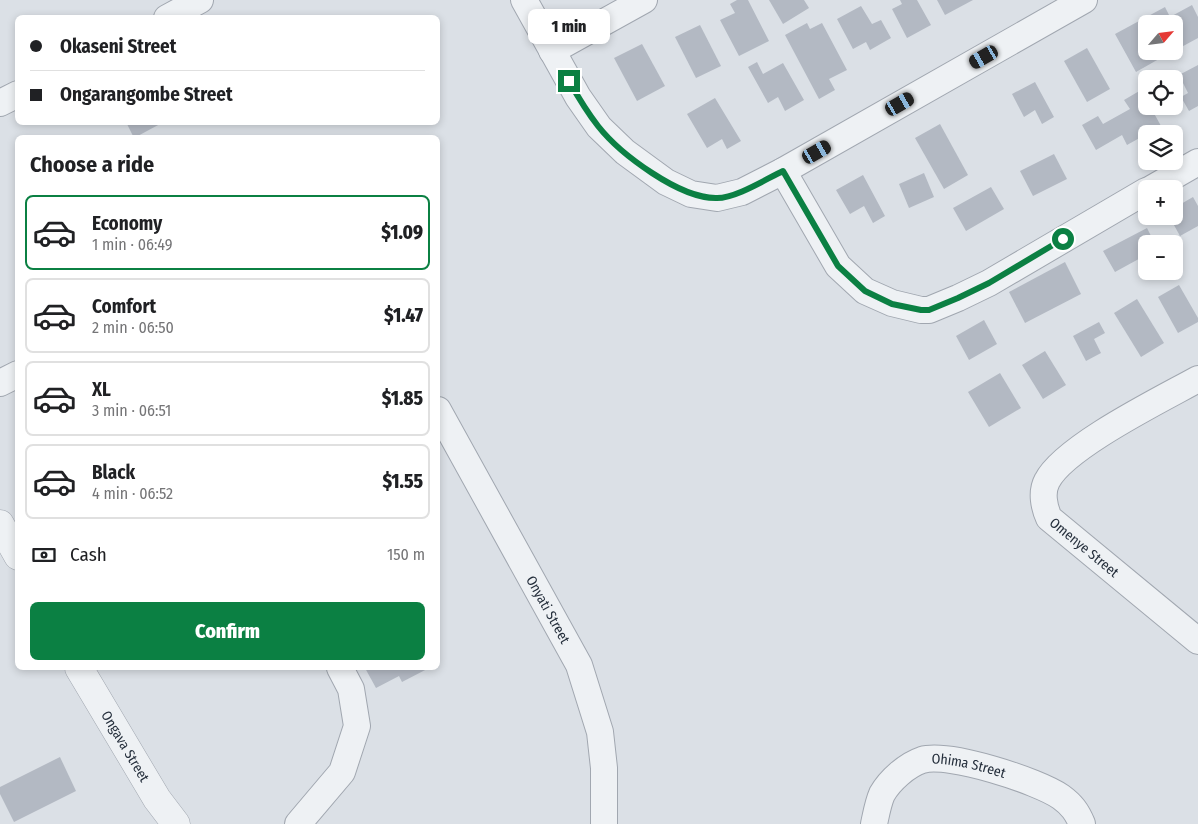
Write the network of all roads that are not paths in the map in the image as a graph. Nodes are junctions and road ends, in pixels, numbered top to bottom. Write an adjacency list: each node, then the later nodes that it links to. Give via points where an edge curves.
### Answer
1 (200, 0): 5 (street)
2 (524, 0): 6 (street)
3 (644, 0): 6 (street)
4 (1084, 0): 10 (street)
5 (172, 15)
6 (552, 51): 10 (street, via 599,127 625,152 666,182 691,194 717,198 742,192)
7 (15, 96): 8 (street)
8 (0, 103)
9 (1198, 162): 11 (street)
10 (783, 171): 12 (street, via 838,266 865,291 892,304 921,310 929,310 989,283)
11 (1167, 180)
12 (1138, 197)
13 (15, 376): 15 (street)
14 (1198, 379): 19 (street, Omenye Street, via 1072,453 1051,475 1044,491 1045,511 1049,518)
15 (0, 383)
16 (440, 414): 24 (street, Onyati Street, via 579,665 600,732)
17 (0, 524): 18 (street)
18 (15, 551)
19 (1195, 634)
20 (80, 670): 22 (street, Ongava Street, via 157,799)
21 (341, 670): 23 (street, via 351,689 356,726 342,772)
22 (176, 824)
23 (298, 824)
24 (604, 824)
25 (874, 824): 26 (street, Ohima Street, via 882,795 893,780 922,760 937,758 1025,780 1060,796 1075,809)
26 (1082, 824)

